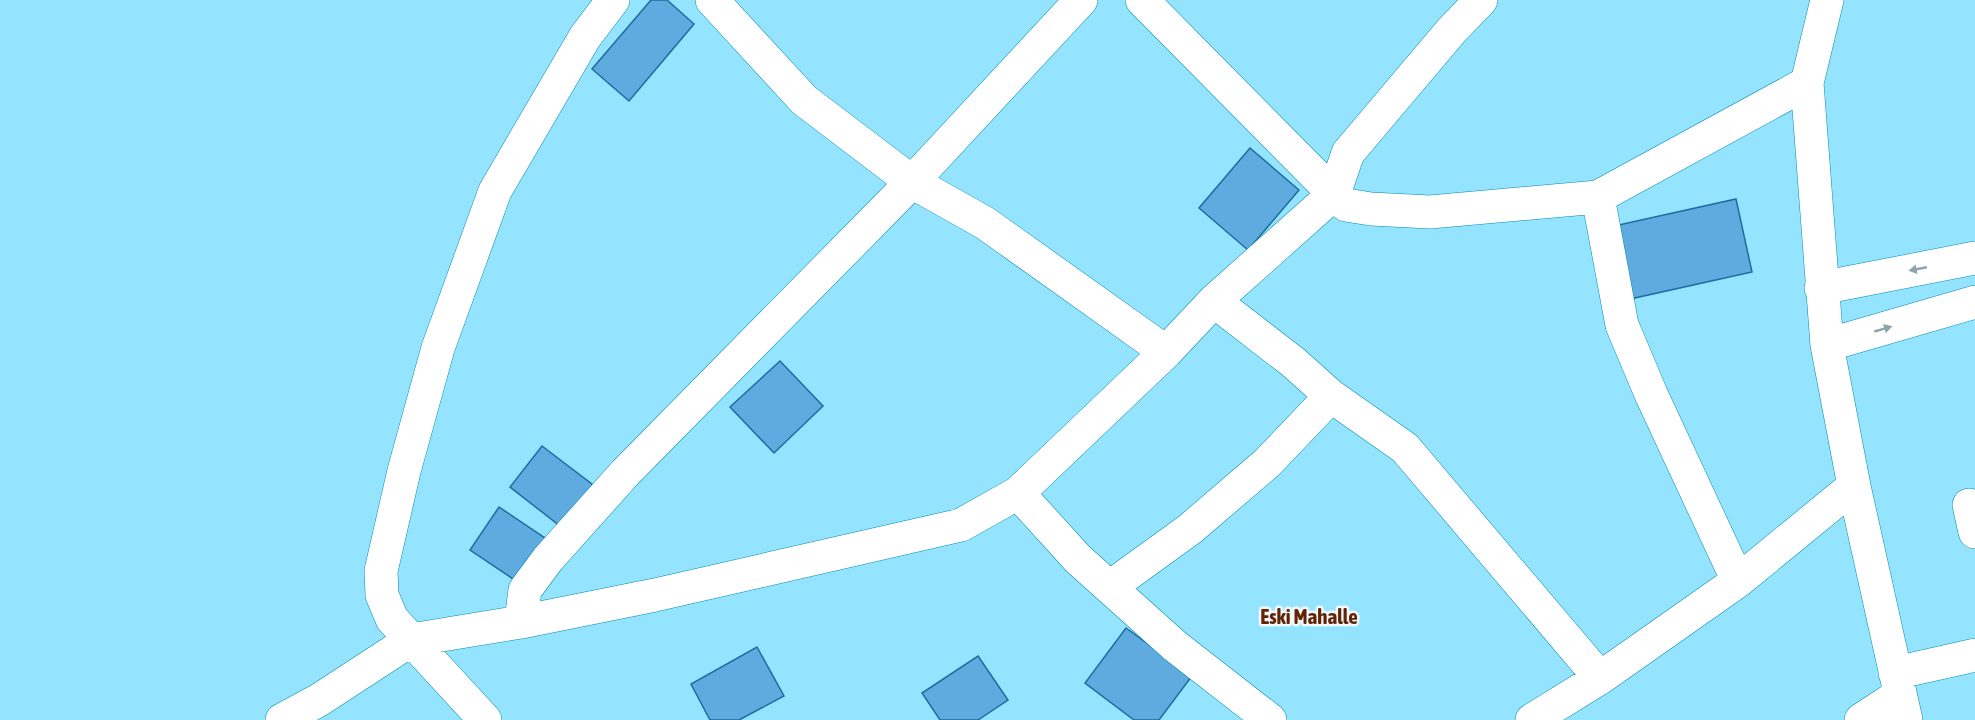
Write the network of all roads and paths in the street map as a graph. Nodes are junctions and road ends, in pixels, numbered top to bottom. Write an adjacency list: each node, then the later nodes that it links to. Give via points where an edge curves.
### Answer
1 (613, 0): 23 (street, via 585,37 495,190 438,348 381,571 382,595 392,619)
2 (1081, 0): 8 (street)
3 (1142, 0): 9 (street)
4 (1827, 0): 7 (street)
5 (717, 2): 8 (street, via 804,100)
6 (1462, 6): 9 (street, via 1348,153)
7 (1807, 83): 10 (street); 12 (street)
8 (912, 182): 16 (street, via 985,223); 22 (street, via 625,473 555,550 525,590)
9 (1334, 194): 10 (street, via 1346,206 1430,212); 13 (street)
10 (1598, 197): 20 (street, via 1622,325)
11 (1975, 258): 12 (street, one-way to 12)
12 (1821, 288): 15 (street)
13 (1214, 301): 16 (street); 17 (street)
14 (1975, 302): 15 (street, one-way to 14)
15 (1827, 345): 18 (street)
16 (1166, 352): 19 (street)
17 (1331, 396): 21 (street, via 1267,463 1190,529); 25 (street, via 1405,448)
18 (1854, 486): 20 (street); 26 (street)
19 (1018, 493): 21 (street, via 1078,559); 22 (street, via 961,525)
20 (1738, 581): 25 (street)
21 (1110, 587): 29 (street, via 1175,646)
22 (521, 622): 23 (street)
23 (411, 640): 27 (street); 28 (street)
24 (1975, 656): 26 (street)
25 (1600, 678): 30 (street)
26 (1900, 696): 31 (street)
27 (282, 720)
28 (485, 720)
29 (1270, 720)
30 (1532, 720)
31 (1861, 720)

